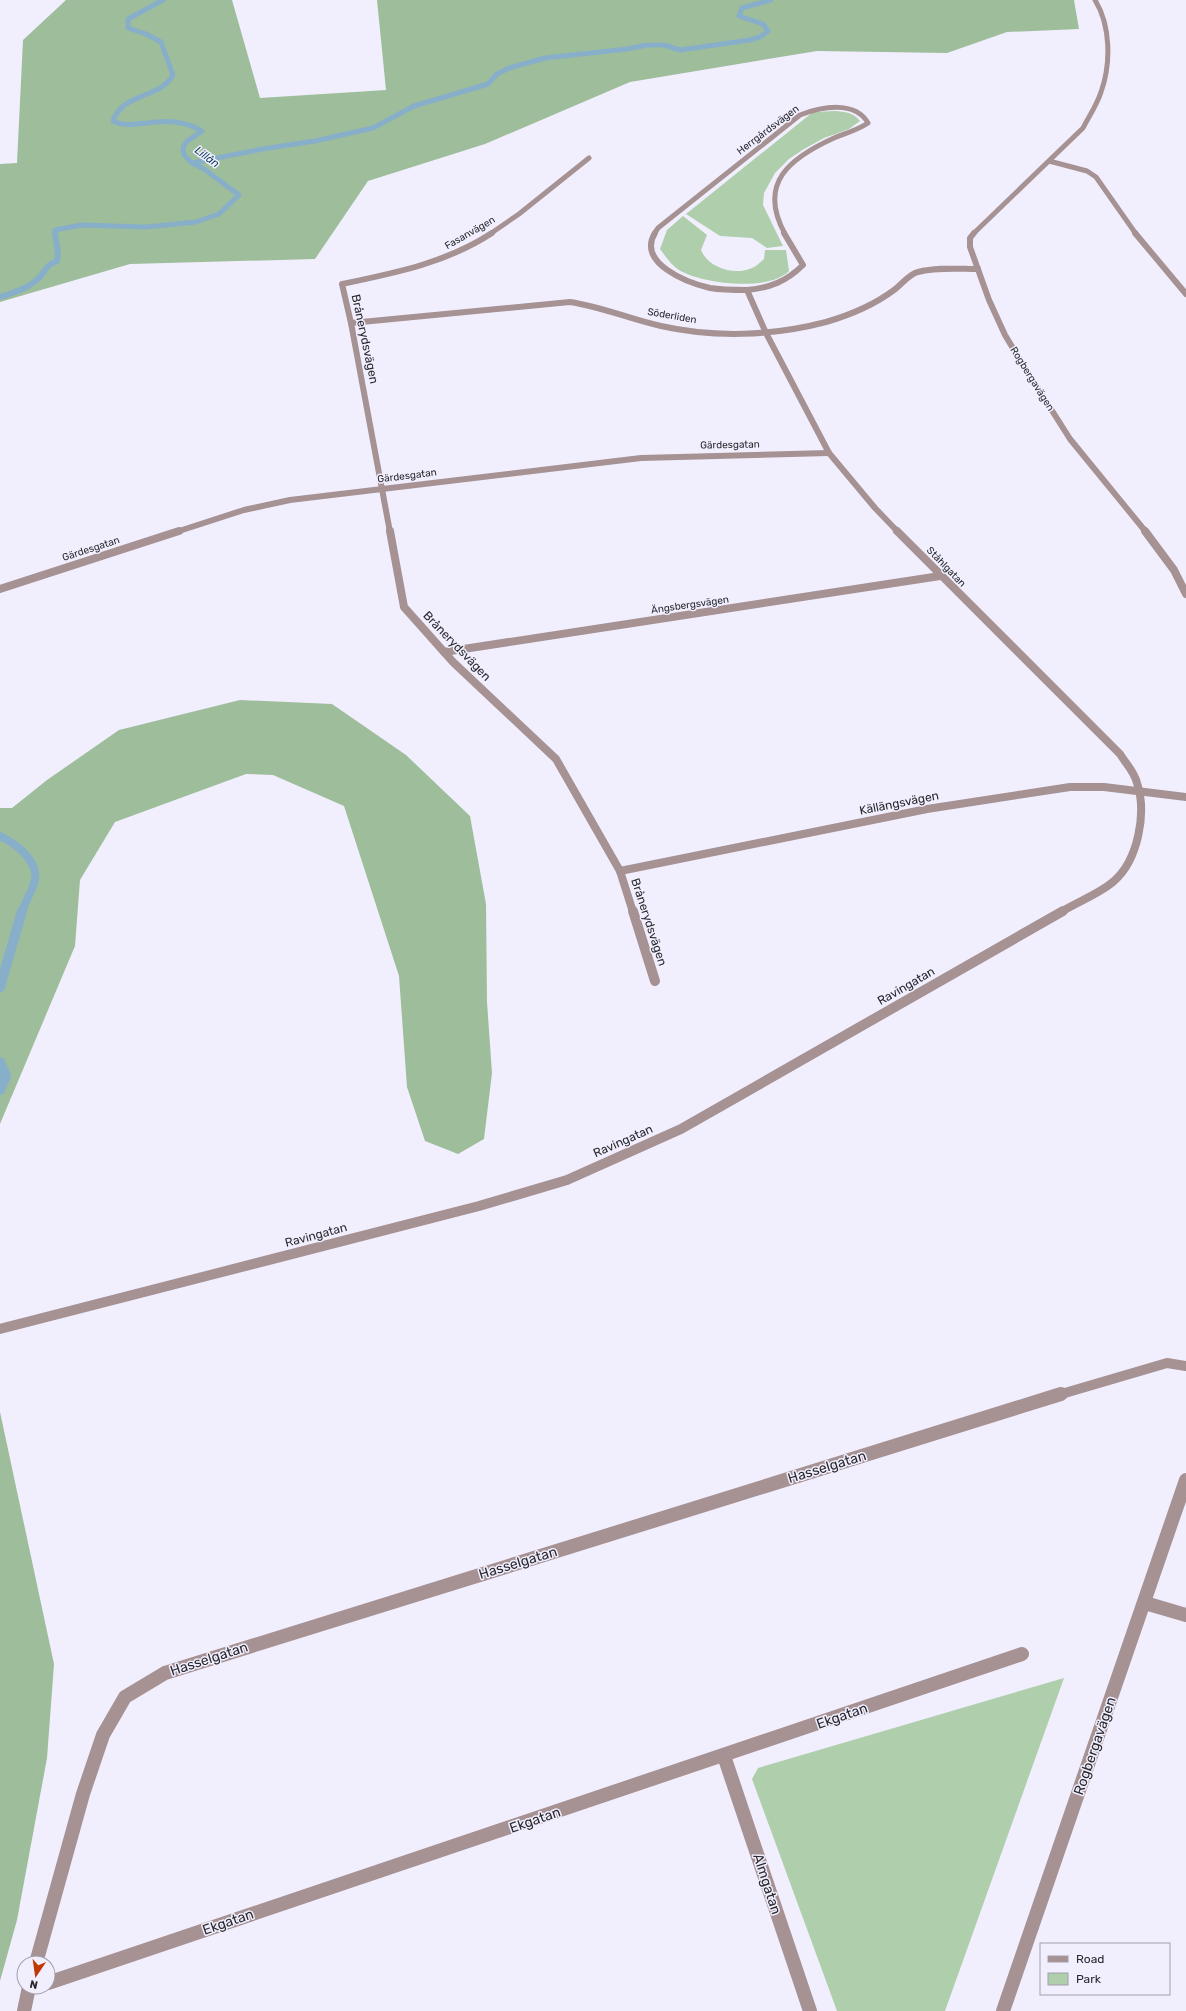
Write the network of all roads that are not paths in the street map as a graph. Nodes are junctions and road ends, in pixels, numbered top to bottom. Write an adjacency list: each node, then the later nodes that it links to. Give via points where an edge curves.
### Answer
1 (1095, 0): 3 (street, Rogbergavägen, via 1105,18 1107,53 1101,92 1083,128)
2 (589, 158): 5 (street, Fasanvägen, via 517,215 463,249 442,259 395,273)
3 (1048, 161): 4 (street, Rogbergavägen, via 970,238 970,247); 7 (street, via 1087,171 1096,177 1126,222)
4 (978, 269): 9 (street, Söderliden, via 916,272 893,291 857,312 825,322); 14 (street, Rogbergavägen, via 1005,335 1070,439 1146,532 1174,570)
5 (342, 284): 8 (street, Brånerydsvägen)
6 (747, 290): 6 (street, Herrgårdsvägen, via 706,287 693,284 672,273 653,255 650,245 653,236 665,222 800,116 810,110 821,108 859,112 867,118 868,123 862,128 833,138 800,157 780,178 774,194 776,215 803,265 784,281 768,288); 9 (street)
7 (1186, 294)
8 (351, 322): 9 (street, Söderliden, via 570,302 596,306 661,326 724,334); 11 (street, Brånerydsvägen)
9 (766, 333): 10 (street, Ståhlgatan)
10 (829, 453): 11 (street, Gärdesgatan, via 641,458); 12 (street, Ståhlgatan, via 875,508)
11 (382, 489): 13 (street, Gärdesgatan, via 290,500 244,510); 15 (street, Brånerydsvägen, via 404,607)
12 (940, 576): 15 (street, Ängsbergsvägen); 16 (street, Ståhlgatan, via 1120,754 1134,774)
13 (0, 588)
14 (1186, 594)
15 (444, 652): 18 (street, Brånerydsvägen, via 556,759)
16 (1140, 791): 17 (street, Källängsvägen); 18 (street, Källängsvägen, via 1104,787 1043,790 927,809); 20 (street, Ravingatan, via 1139,827 1135,849 1125,870 1113,882 681,1129 567,1180 479,1206)
17 (1186, 796)
18 (620, 871): 19 (street, Brånerydsvägen)
19 (655, 981)
20 (0, 1329)
21 (1186, 1366): 27 (street, Hasselgatan, via 1167,1363 1130,1373 166,1673 125,1697 103,1735 83,1794)
22 (1186, 1480): 23 (street, Rogbergavägen)
23 (1145, 1603): 24 (street); 32 (street, Rogbergavägen)
24 (1186, 1615)
25 (1022, 1654): 26 (street, Ekgatan)
26 (724, 1756): 28 (street, Ekgatan); 31 (street, Almgatan)
27 (38, 1955)
28 (56, 1980)
29 (29, 1995): 30 (street)
30 (24, 2011)
31 (810, 2011)
32 (1003, 2011)

